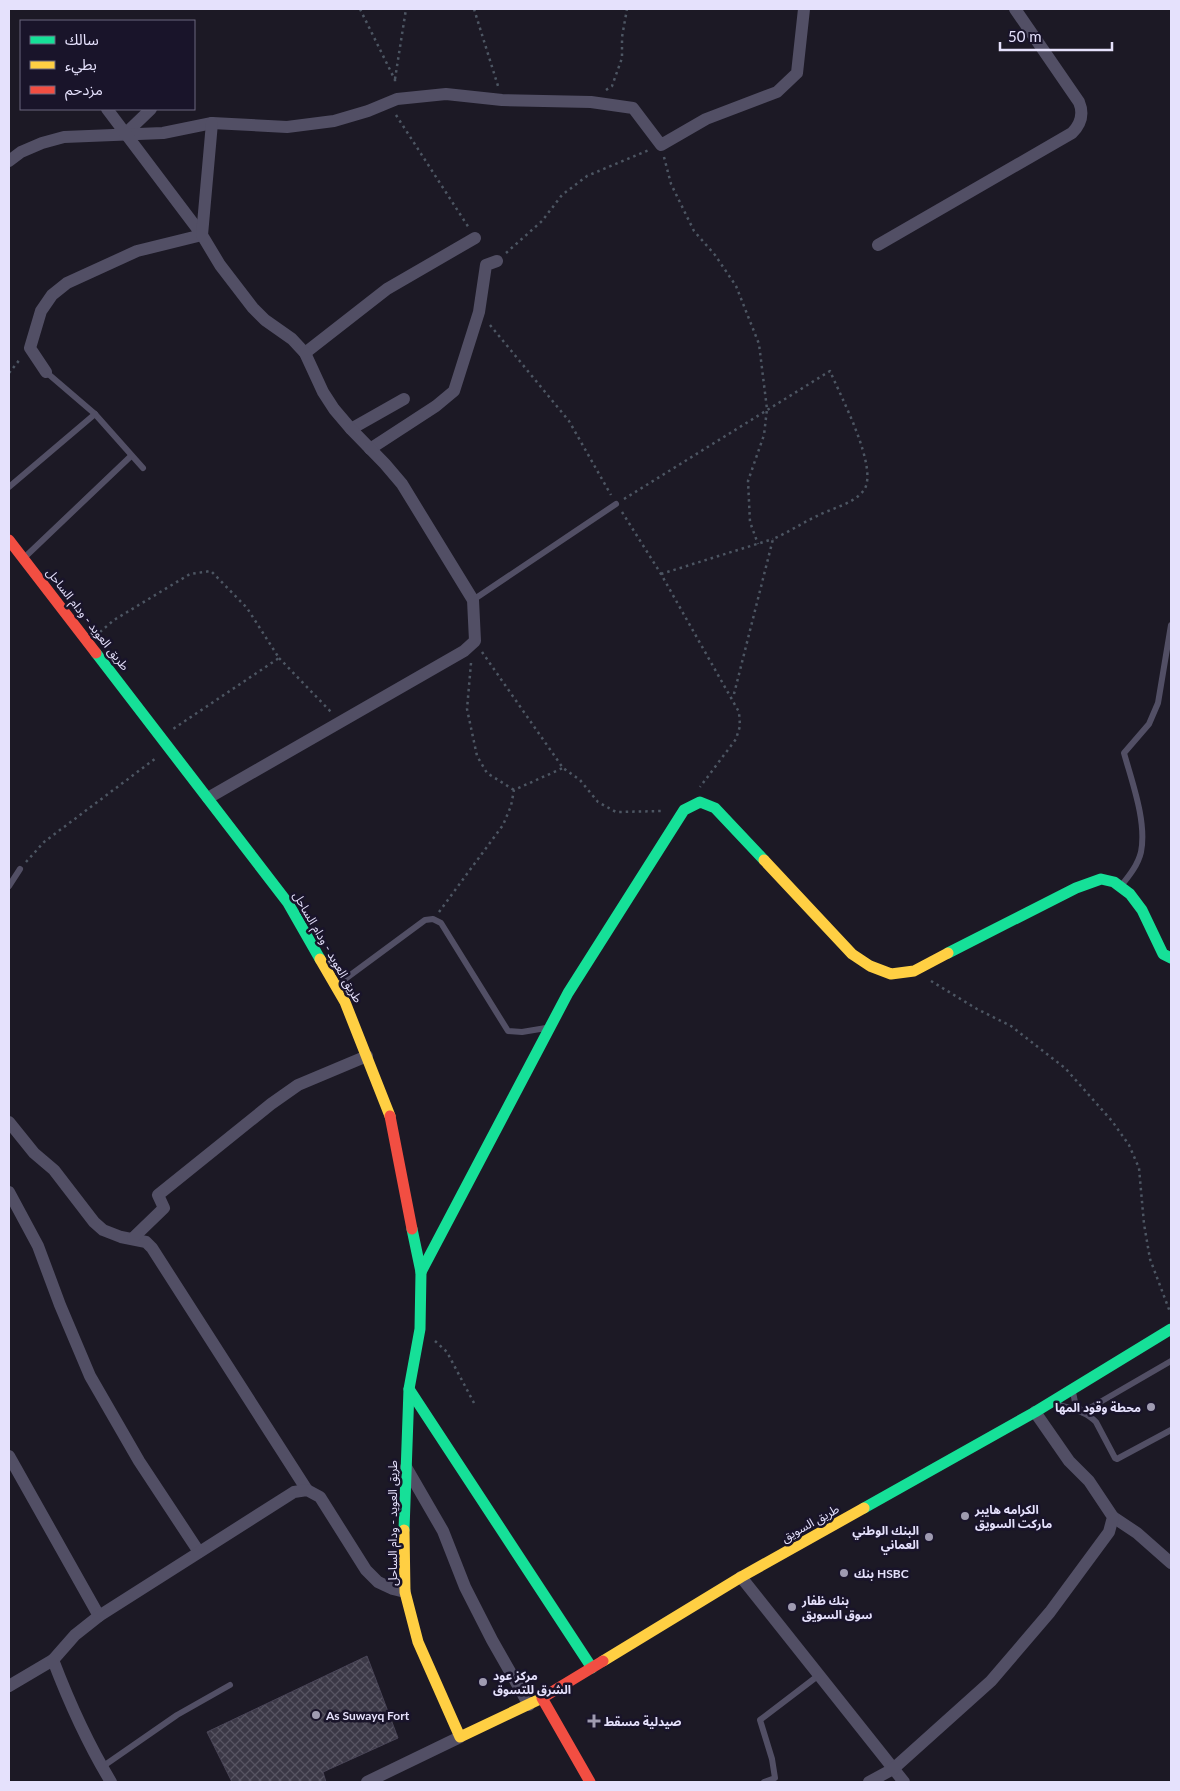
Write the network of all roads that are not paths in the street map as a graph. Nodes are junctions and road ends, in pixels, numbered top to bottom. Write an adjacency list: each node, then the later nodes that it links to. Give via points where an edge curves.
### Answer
1 (804, 9): 5 (street, via 797,73 777,92 706,119 660,145 633,108 591,102 502,100 446,94 393,101 334,120 287,127)
2 (1015, 9): 10 (street, via 1079,102 1080,124 1072,133)
3 (107, 110): 6 (street)
4 (150, 110): 6 (street)
5 (212, 123): 6 (street, via 163,133); 8 (street)
6 (126, 134): 7 (street, via 64,137 21,152); 8 (street)
7 (9, 161)
8 (202, 235): 12 (street, via 253,308); 13 (street, via 137,250 67,283 52,295 41,311 30,348)
9 (475, 238): 12 (street, via 387,289)
10 (878, 245)
11 (497, 261): 17 (street, via 486,265 479,312 454,391)
12 (305, 353): 16 (street, via 323,392)
13 (46, 372): 15 (lane)
14 (404, 399): 16 (street)
15 (95, 414): 18 (lane); 20 (lane)
16 (351, 429): 17 (street)
17 (370, 449): 24 (street, via 402,484)
18 (131, 456): 19 (lane); 23 (lane)
19 (143, 468)
20 (9, 487)
21 (616, 504): 24 (lane)
22 (9, 540): 23 (main road, طريق العويد - ودام الساحل)
23 (24, 558): 26 (main road, طريق العويد - ودام الساحل)
24 (473, 600): 26 (street, via 475,641 464,651)
25 (1171, 624): 29 (lane, via 1158,703 1149,724 1124,753 1142,818 1141,852 1133,871)
26 (208, 798): 31 (main road, طريق العويد - ودام الساحل, via 288,904)
27 (20, 869): 28 (lane)
28 (9, 886)
29 (1120, 886): 30 (main road, via 1142,910 1163,954); 32 (main road, via 1101,879 1076,888 914,971 891,974 852,954 715,808 700,802 684,810 568,993)
30 (1171, 958)
31 (336, 986): 32 (lane, via 425,920 433,919 441,923 508,1031); 33 (main road, طريق العويد - ودام الساحل)
32 (550, 1028): 37 (main road)
33 (367, 1056): 36 (street, via 298,1085 271,1104 158,1194 164,1208); 37 (main road, طريق العويد - ودام الساحل, via 389,1113)
34 (9, 1122): 36 (street, via 34,1153 54,1170 94,1222 103,1230)
35 (9, 1192): 50 (street, via 38,1246 90,1376 139,1461)
36 (133, 1238): 48 (street, via 146,1242 152,1248)
37 (421, 1272): 40 (main road, طريق العويد - ودام الساحل, via 420,1328)
38 (1170, 1331): 41 (main road, طريق السويق)
39 (1171, 1361): 44 (lane)
40 (409, 1389): 47 (main road, طريق العويد - ودام الساحل); 56 (main road)
41 (1073, 1389): 42 (main road, طريق السويق); 44 (lane, via 1075,1402)
42 (1051, 1402): 43 (main road, طريق السويق); 44 (lane)
43 (1035, 1412): 49 (street, via 1068,1461 1089,1481); 52 (main road, طريق السويق)
44 (1082, 1412): 45 (lane, via 1096,1422 1117,1459)
45 (1171, 1430)
46 (9, 1456): 54 (street)
47 (405, 1465): 53 (main road, طريق العويد - ودام الساحل); 61 (street, via 443,1531 465,1587)
48 (307, 1490): 50 (street, via 294,1492); 53 (street, via 320,1497 366,1570 378,1582)
49 (1113, 1517): 51 (street); 64 (street, via 1109,1532 1056,1604 991,1681)
50 (199, 1552): 54 (street)
51 (1171, 1563)
52 (741, 1577): 56 (main road, طريق السويق); 57 (street)
53 (405, 1592): 62 (main road, طريق العويد - ودام الساحل, via 418,1642)
54 (99, 1616): 55 (street, via 75,1635)
55 (53, 1660): 59 (street); 63 (street)
56 (592, 1668): 60 (main road, طريق السويق)
57 (819, 1675): 64 (street); 68 (lane, via 760,1720 775,1778)
58 (230, 1685): 63 (lane, via 177,1715)
59 (9, 1686)
60 (542, 1698): 61 (main road, طريق السويق); 67 (main road)
61 (529, 1705): 62 (main road, طريق السويق)
62 (460, 1737): 66 (street)
63 (102, 1767): 65 (street)
64 (893, 1769): 69 (street); 70 (street)
65 (111, 1782)
66 (367, 1782)
67 (590, 1782)
68 (764, 1782)
69 (869, 1782)
70 (904, 1782)

